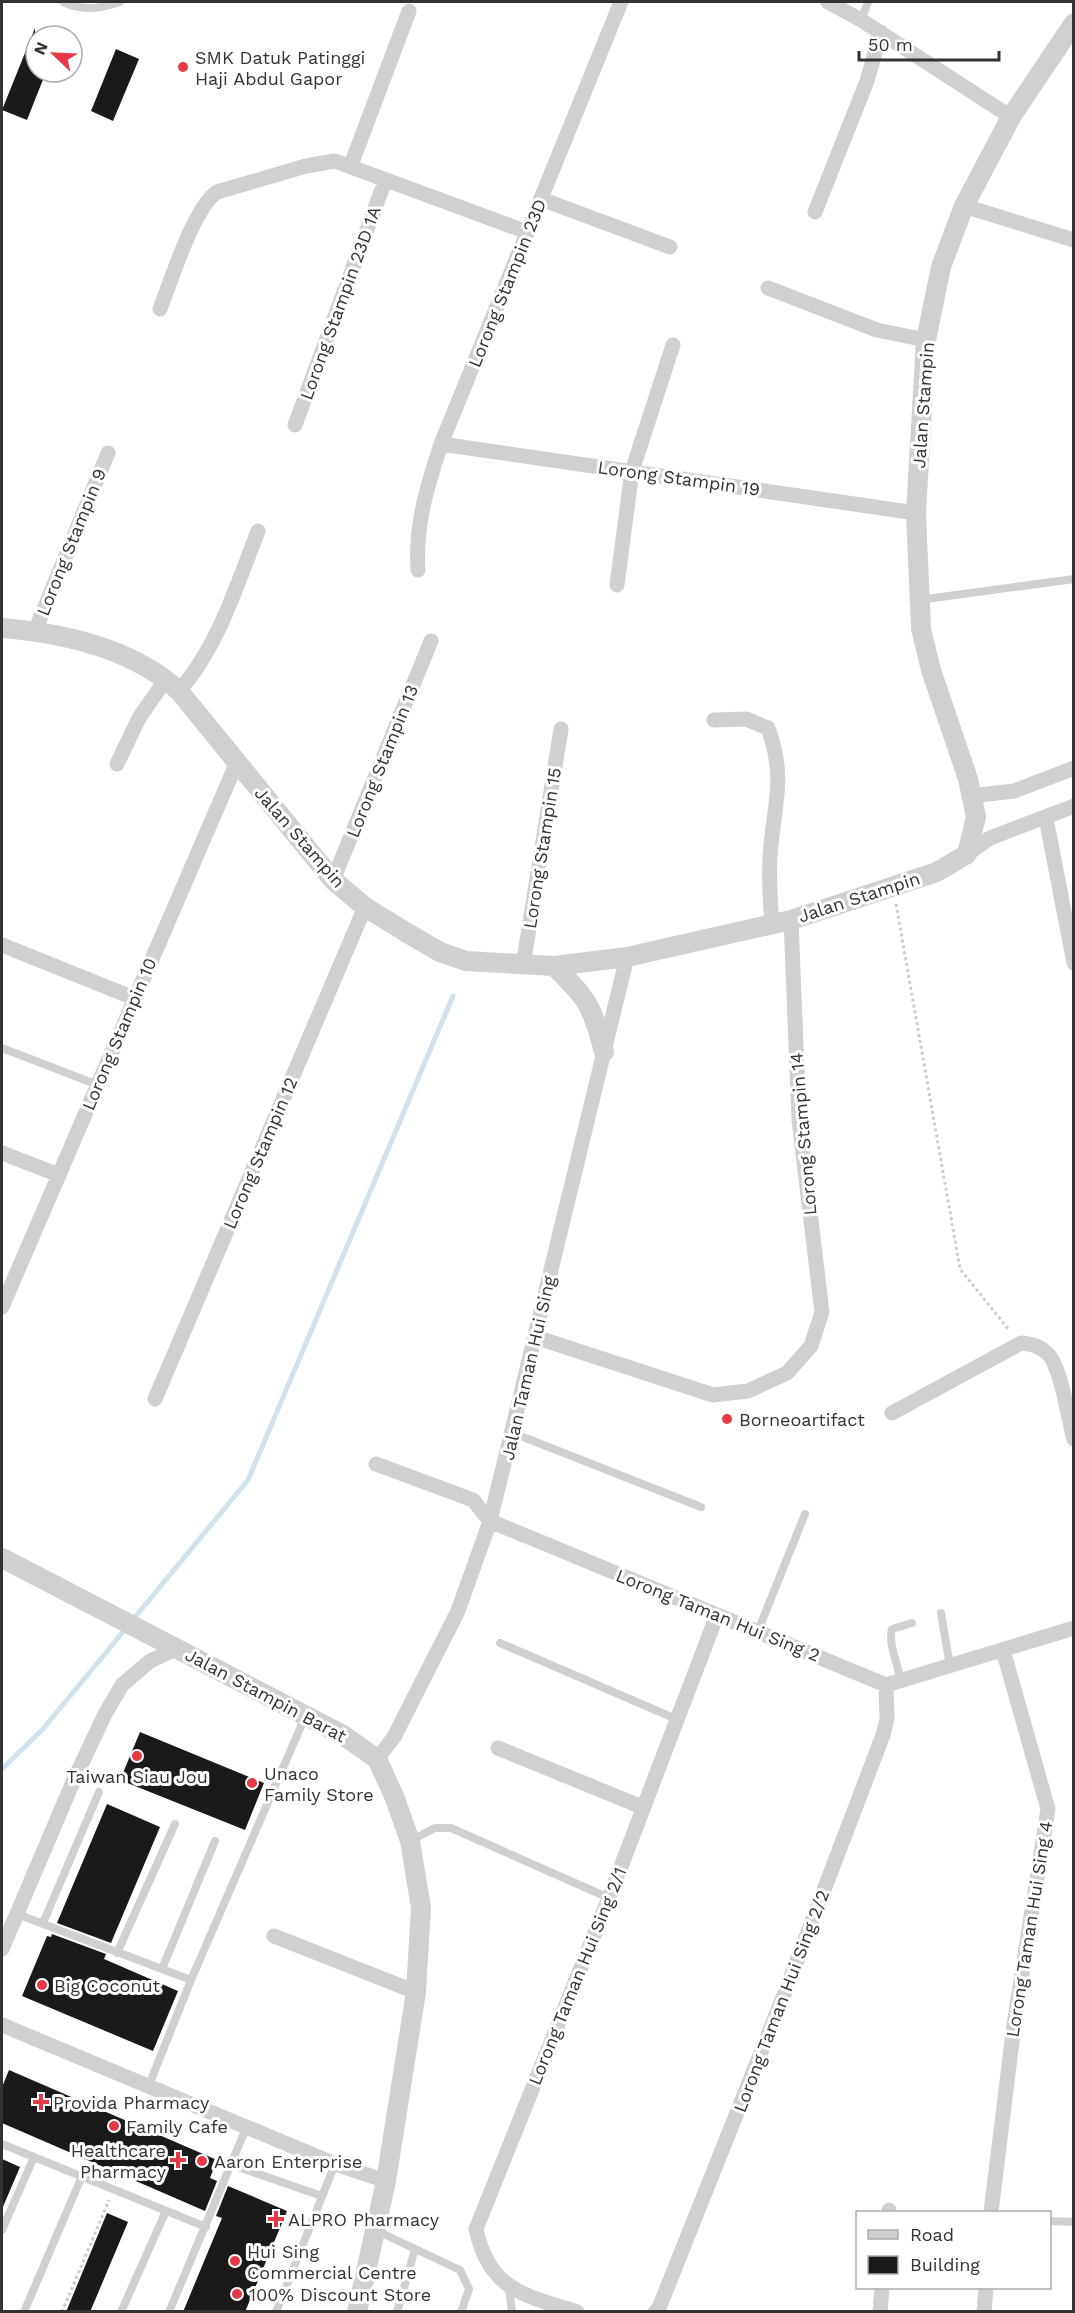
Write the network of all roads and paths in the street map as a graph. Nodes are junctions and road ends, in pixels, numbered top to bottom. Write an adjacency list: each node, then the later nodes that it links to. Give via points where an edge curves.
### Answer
1 (63, 2): 2 (lane, via 94,8)
2 (120, 2)
3 (621, 2): 13 (street, Lorong Stampin 23D)
4 (828, 2): 7 (street)
5 (868, 2): 7 (lane)
6 (409, 10): 11 (street)
7 (861, 20): 9 (street)
8 (1074, 23): 10 (street, Jalan Stampin)
9 (880, 32): 10 (street); 15 (street, via 867,81)
10 (1011, 117): 14 (street, Jalan Stampin)
11 (351, 165): 12 (street); 20 (street, via 335,161 306,166 217,192 209,198)
12 (385, 181): 16 (street); 23 (street, Lorong Stampin 23D 1A)
13 (541, 199): 16 (street, Lorong Stampin 23D); 18 (street)
14 (964, 206): 17 (street); 21 (street, Jalan Stampin, via 941,267)
15 (815, 212)
16 (526, 232): 24 (street, Lorong Stampin 23D)
17 (1074, 240)
18 (670, 247)
19 (768, 288): 21 (street, via 878,330)
20 (160, 309)
21 (926, 340): 27 (street, Jalan Stampin)
22 (673, 345): 26 (street)
23 (295, 425)
24 (441, 444): 26 (street, Lorong Stampin 19); 29 (street, Lorong Stampin 23D, via 420,514 416,539)
25 (108, 453): 34 (street, Lorong Stampin 9)
26 (632, 471): 27 (street, Lorong Stampin 19); 31 (street)
27 (916, 513): 32 (street, Jalan Stampin)
28 (258, 531): 36 (street, via 198,666)
29 (418, 570)
30 (1074, 579): 32 (lane)
31 (616, 585)
32 (918, 600): 42 (street, Jalan Stampin, via 931,670)
33 (2, 628): 34 (street, Jalan Stampin)
34 (35, 630): 36 (street, Jalan Stampin, via 119,655)
35 (431, 641): 46 (street, Lorong Stampin 13)
36 (173, 685): 39 (street, Jalan Stampin); 40 (street, via 139,718)
37 (714, 720): 49 (street, Lorong Stampin 14, via 746,719 768,728 776,751 780,774 770,858)
38 (561, 729): 53 (street, Lorong Stampin 15)
39 (237, 762): 46 (street, Jalan Stampin); 55 (street, Lorong Stampin 10)
40 (117, 764)
41 (1074, 768): 42 (street, via 1014,790)
42 (971, 796): 45 (street, Jalan Stampin, via 976,817)
43 (1074, 806): 44 (street)
44 (1046, 818): 45 (street, via 990,838); 52 (street)
45 (967, 854): 47 (street, Jalan Stampin, via 937,872)
46 (333, 880): 48 (street, Jalan Stampin)
47 (893, 886): 49 (street, Jalan Stampin); 63 (path, via 960,1269)
48 (365, 907): 53 (street, Jalan Stampin, via 440,952 466,961); 64 (street, Lorong Stampin 12)
49 (781, 921): 51 (street, Jalan Stampin); 62 (street, Lorong Stampin 14, via 822,1312 811,1346 787,1373 748,1390 713,1395)
50 (2, 945): 55 (street)
51 (627, 957): 54 (street, Jalan Stampin); 57 (street, Jalan Taman Hui Sing)
52 (1074, 963)
53 (522, 966): 54 (street, Jalan Stampin)
54 (554, 966): 57 (street, via 583,993 594,1014)
55 (134, 998): 58 (street, Lorong Stampin 10)
56 (2, 1048): 58 (lane)
57 (604, 1053): 62 (street, Jalan Taman Hui Sing)
58 (98, 1085): 60 (street, Lorong Stampin 10)
59 (2, 1153): 60 (street)
60 (59, 1175): 61 (street, Lorong Stampin 10)
61 (2, 1307)
62 (535, 1337): 66 (street, Jalan Taman Hui Sing)
63 (1021, 1343): 65 (street); 67 (street, via 1035,1345 1049,1354)
64 (155, 1399)
65 (892, 1413)
66 (513, 1433): 69 (lane); 71 (street, Jalan Taman Hui Sing)
67 (1074, 1439)
68 (376, 1464): 71 (street, Lorong Taman Hui Sing 2, via 473,1500)
69 (701, 1508)
70 (805, 1514): 77 (lane)
71 (490, 1521): 74 (street, Lorong Taman Hui Sing 2); 86 (street, Jalan Taman Hui Sing, via 458,1611 394,1737)
72 (2, 1558): 79 (street, Jalan Stampin Barat)
73 (941, 1613): 81 (lane)
74 (717, 1615): 77 (street, Lorong Taman Hui Sing 2); 84 (street, Lorong Taman Hui Sing 2/1)
75 (912, 1623): 82 (lane, via 892,1629 890,1639 898,1664)
76 (1074, 1628): 80 (street)
77 (758, 1631): 82 (street, Lorong Taman Hui Sing 2)
78 (500, 1643): 84 (lane)
79 (178, 1648): 83 (street, Jalan Stampin Barat); 93 (street, via 150,1661 122,1685 72,1782)
80 (1003, 1650): 81 (street); 112 (street, Lorong Taman Hui Sing 4, via 1048,1809 1014,2025)
81 (950, 1667): 82 (street)
82 (893, 1682): 133 (street, Lorong Taman Hui Sing 2/2, via 883,1736 776,2016)
83 (306, 1716): 86 (street, Jalan Stampin Barat); 99 (lane)
84 (676, 1719): 88 (street, Lorong Taman Hui Sing 2/1)
85 (498, 1748): 88 (street)
86 (377, 1759): 91 (street)
87 (99, 1792): 94 (lane)
88 (642, 1807): 92 (street, Lorong Taman Hui Sing 2/1)
89 (175, 1824): 97 (lane)
90 (215, 1841): 98 (lane)
91 (410, 1841): 92 (lane, via 435,1828 451,1828); 100 (street, via 421,1908)
92 (609, 1898): 120 (street, Lorong Taman Hui Sing 2/1, via 476,2229 482,2255)
93 (17, 1914): 94 (lane); 96 (street)
94 (43, 1923): 97 (lane)
95 (274, 1936): 100 (street)
96 (2, 1949)
97 (117, 1953): 98 (lane)
98 (162, 1969): 99 (lane)
99 (190, 1980): 102 (lane)
100 (416, 1992): 109 (street)
101 (2, 2025): 102 (street)
102 (149, 2085): 103 (street)
103 (248, 2126): 106 (street); 107 (lane)
104 (2, 2144): 105 (lane)
105 (34, 2157): 108 (lane); 117 (lane)
106 (335, 2164): 109 (street); 111 (lane)
107 (232, 2165): 111 (lane); 116 (lane)
108 (82, 2176): 110 (lane); 123 (lane)
109 (386, 2181): 118 (street)
110 (113, 2190): 113 (lane); 124 (path)
111 (322, 2196): 127 (lane)
112 (991, 2211)
113 (165, 2212): 116 (lane); 125 (lane)
114 (1051, 2221): 115 (lane)
115 (1074, 2222)
116 (206, 2228): 126 (lane)
117 (2, 2230)
118 (377, 2231): 119 (lane); 128 (street)
119 (415, 2249): 129 (lane); 130 (lane, via 460,2270 469,2289)
120 (509, 2288): 131 (lane); 132 (street)
121 (882, 2289): 134 (street)
122 (986, 2289): 135 (street)
123 (24, 2312)
124 (62, 2312)
125 (121, 2312)
126 (169, 2312)
127 (276, 2312)
128 (357, 2312)
129 (398, 2312)
130 (461, 2312)
131 (512, 2312)
132 (577, 2312)
133 (655, 2312)
134 (880, 2312)
135 (984, 2312)

